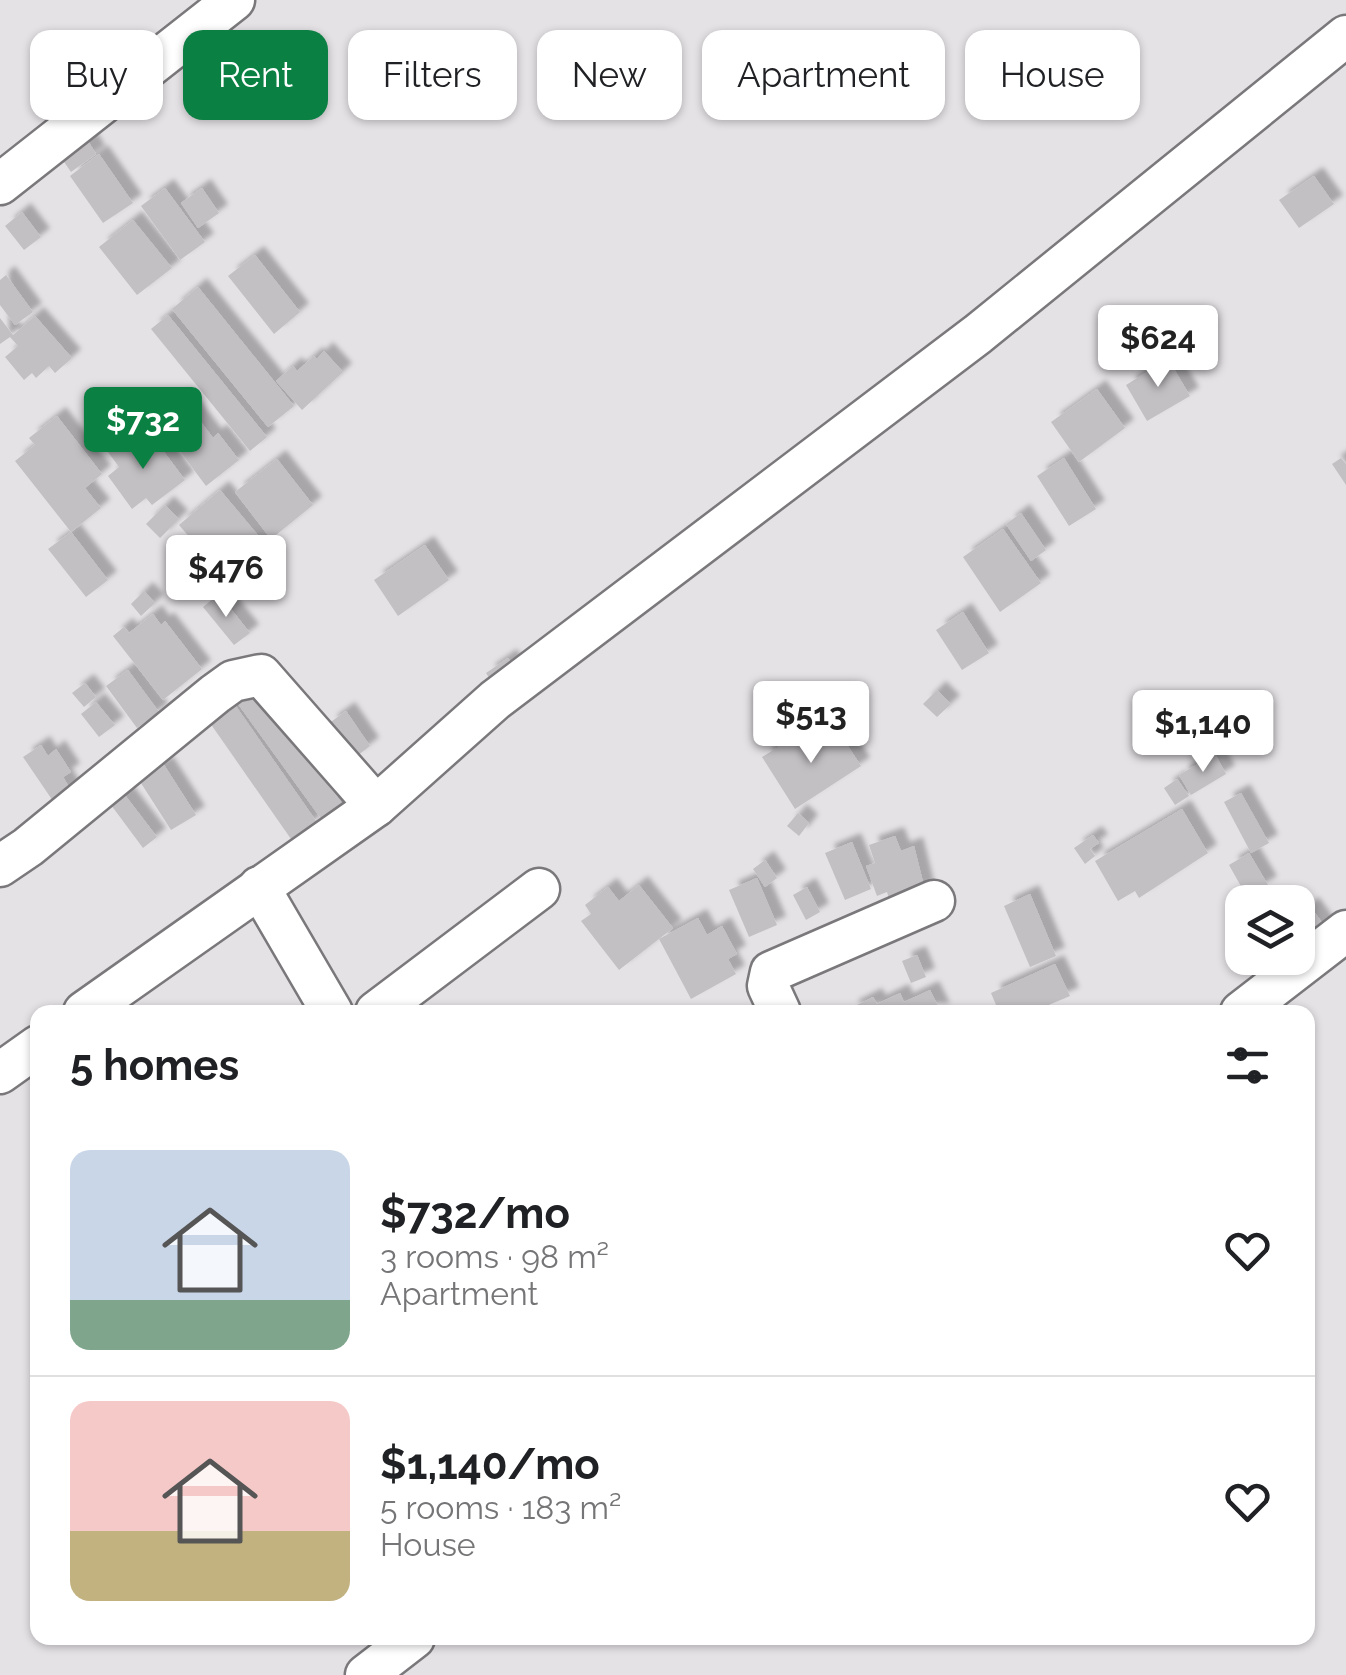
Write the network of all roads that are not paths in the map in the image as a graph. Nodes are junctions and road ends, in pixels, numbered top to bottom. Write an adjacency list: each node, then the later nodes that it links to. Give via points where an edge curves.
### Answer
1 (234, 0): 3 (street)
2 (1346, 36): 4 (street, via 978,334 495,700)
3 (0, 184)
4 (376, 806): 5 (street, via 261,675 214,694); 6 (street)
5 (0, 866)
6 (259, 886): 10 (street); 11 (street)
7 (539, 889): 12 (street)
8 (934, 900): 13 (street, via 770,972)
9 (1346, 932): 14 (street)
10 (94, 1005)
11 (328, 1005)
12 (385, 1005)
13 (777, 1005)
14 (1250, 1005)
15 (30, 1052): 16 (street)
16 (0, 1073)
17 (405, 1645): 18 (street)
18 (366, 1675)

